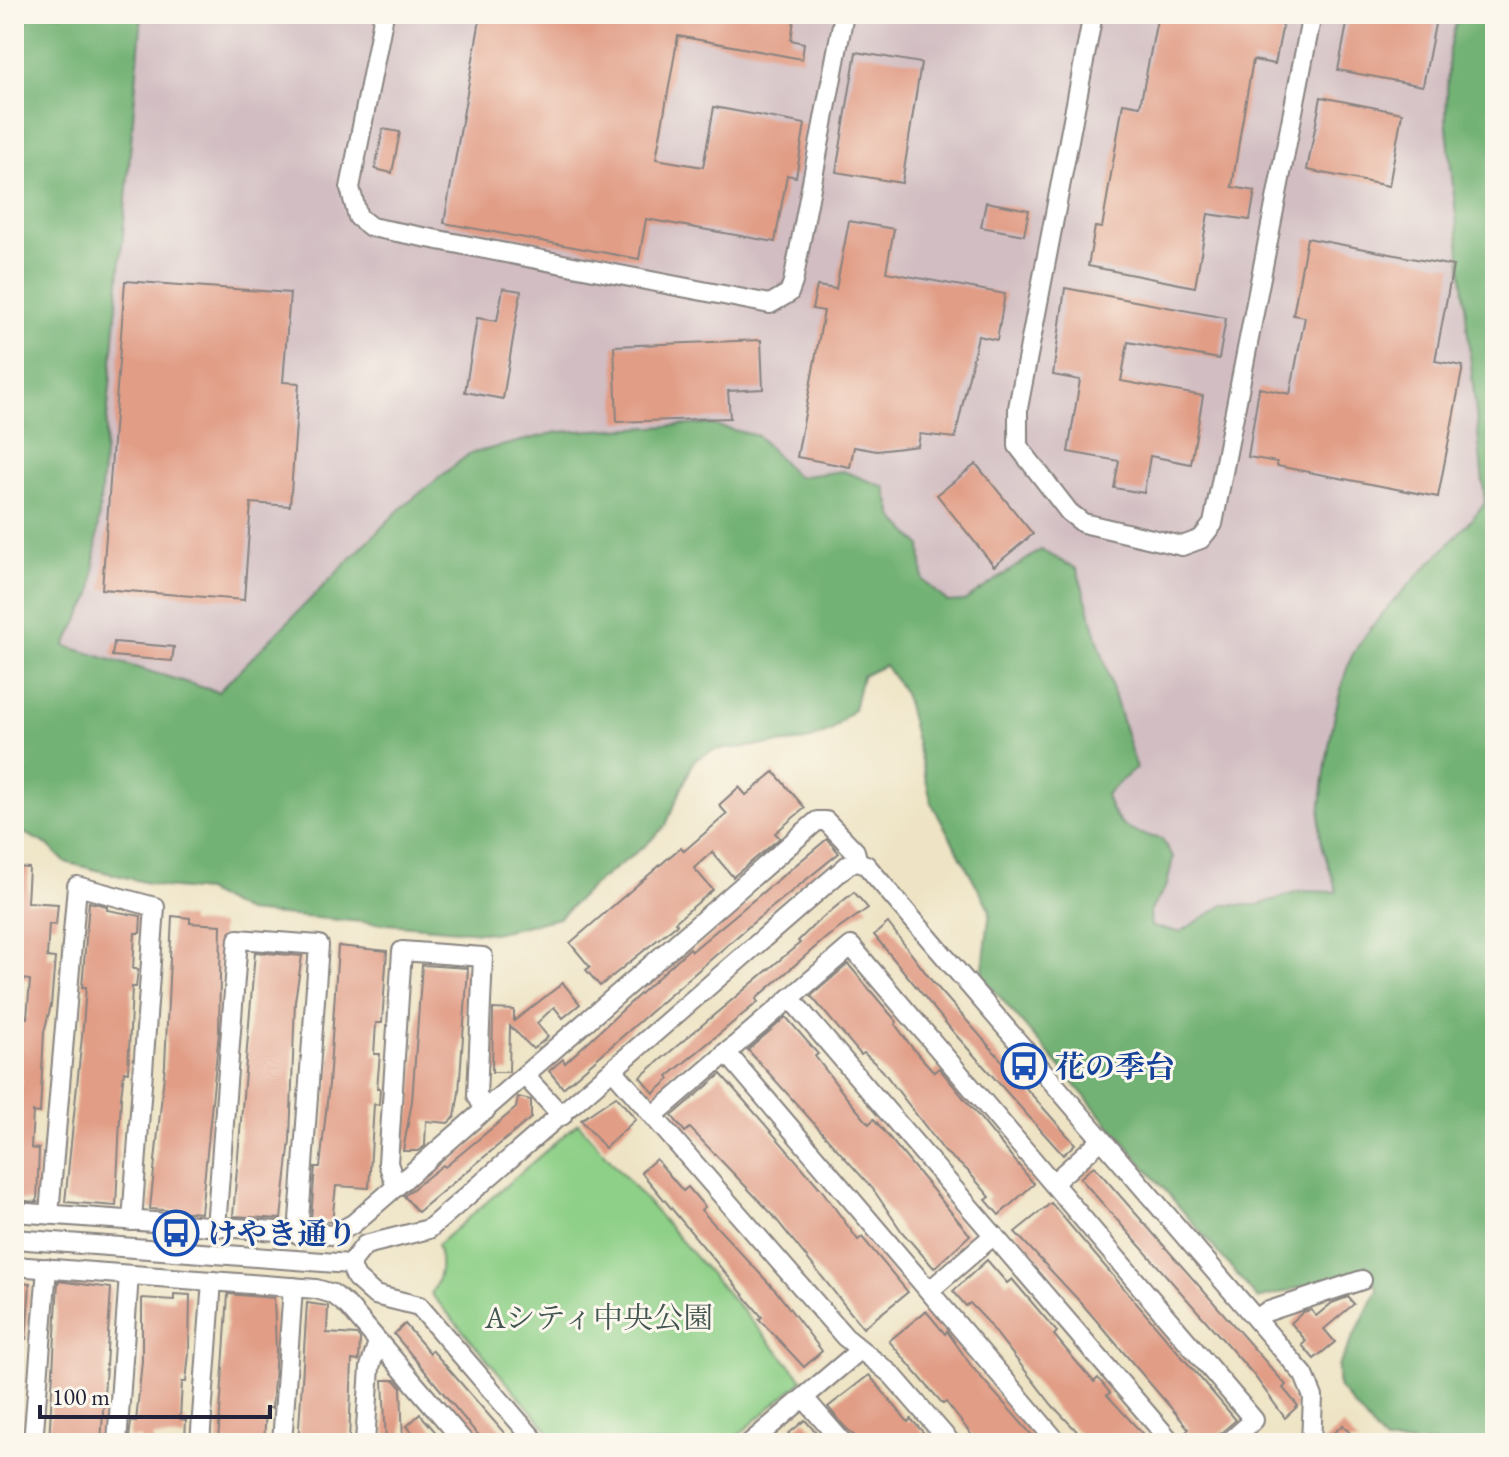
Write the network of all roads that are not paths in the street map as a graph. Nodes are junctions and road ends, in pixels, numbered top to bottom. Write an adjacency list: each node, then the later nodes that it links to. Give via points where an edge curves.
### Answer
1 (384, 14): 2 (street, via 350,188 358,217 371,227 770,304 789,293 793,282)
2 (844, 14)
3 (1093, 14): 4 (street, via 1018,408 1018,446 1083,523 1182,546 1201,539 1213,524)
4 (1312, 14)
5 (858, 862): 8 (street, via 849,864); 9 (street, via 855,851 826,821 817,821); 13 (street, via 866,865)
6 (790, 998): 7 (street); 14 (street, via 851,946); 22 (street)
7 (726, 1052): 12 (street); 33 (street)
8 (614, 1071): 11 (street); 12 (street)
9 (525, 1076): 10 (street); 11 (street)
10 (485, 1111): 15 (street); 15 (street, via 477,1095 483,957 402,951 388,1163)
11 (562, 1116): 25 (street, via 429,1229 365,1245)
12 (653, 1116): 36 (street)
13 (1101, 1140): 14 (street); 34 (street)
14 (1053, 1183): 50 (street, via 1254,1420)
15 (396, 1187): 21 (street, via 333,1235)
16 (14, 1212): 17 (street)
17 (49, 1214): 18 (street); 19 (street, via 77,886 155,907)
18 (92, 1218): 19 (street); 24 (street)
19 (132, 1221): 20 (street)
20 (216, 1227): 21 (street); 21 (street, via 238,939 319,945)
21 (298, 1234)
22 (994, 1235): 33 (street); 49 (street)
23 (14, 1239): 24 (street)
24 (90, 1244): 25 (street); 28 (street)
25 (350, 1264): 44 (street, via 356,1278 375,1295 419,1306)
26 (14, 1266): 27 (street)
27 (47, 1268): 28 (street); 39 (street)
28 (88, 1271): 29 (street)
29 (129, 1275): 31 (street); 40 (street)
30 (1362, 1280): 34 (street)
31 (212, 1281): 32 (street); 41 (street)
32 (293, 1287): 35 (street, via 333,1294); 42 (street)
33 (929, 1291): 48 (street)
34 (1256, 1319): 51 (street, via 1304,1375 1313,1397)
35 (378, 1342): 38 (street); 43 (street, via 370,1367)
36 (860, 1350): 37 (street); 47 (street, via 892,1375)
37 (804, 1398): 45 (street); 46 (street)
38 (463, 1442)
39 (33, 1443)
40 (117, 1443)
41 (200, 1443)
42 (282, 1443)
43 (365, 1443)
44 (537, 1443)
45 (750, 1443)
46 (843, 1443)
47 (951, 1443)
48 (1058, 1443)
49 (1172, 1443)
50 (1228, 1443)
51 (1311, 1443)

